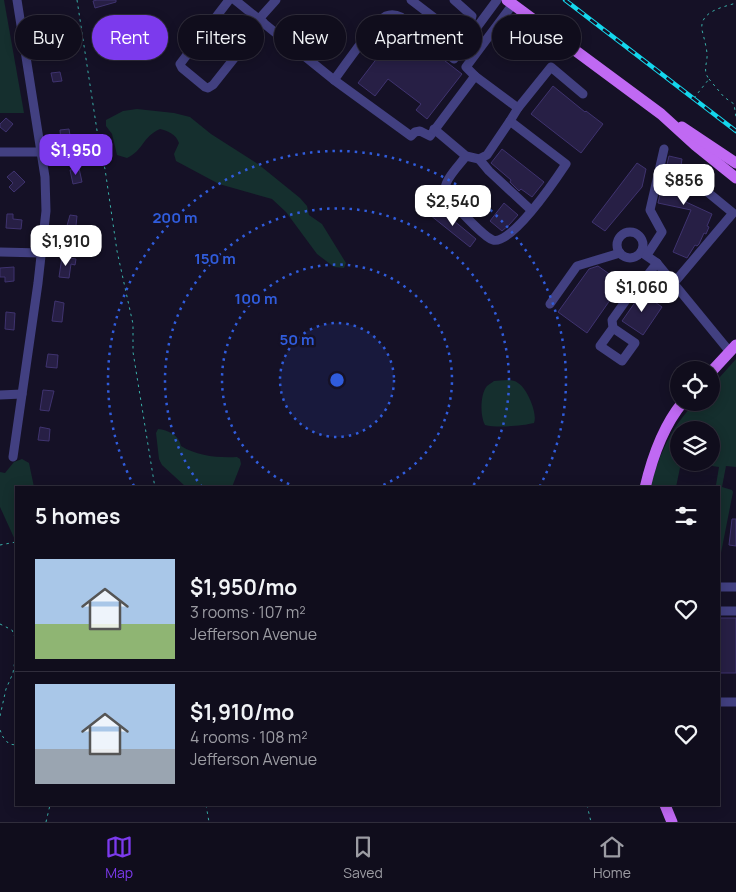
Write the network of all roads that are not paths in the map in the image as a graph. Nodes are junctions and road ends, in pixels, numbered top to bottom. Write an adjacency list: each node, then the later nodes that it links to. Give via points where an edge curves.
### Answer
1 (17, 0): 30 (street)
2 (229, 0): 9 (street)
3 (234, 0): 10 (street)
4 (276, 0): 13 (street)
5 (412, 0): 11 (street)
6 (454, 0): 12 (street)
7 (497, 0): 14 (street)
8 (510, 2): 20 (street); 25 (main road)
9 (218, 15)
10 (254, 15)
11 (431, 15)
12 (471, 15)
13 (264, 16)
14 (482, 17)
15 (264, 22): 22 (street)
16 (356, 51): 22 (street)
17 (183, 60): 18 (street, via 180,64 182,68 208,88)
18 (231, 60)
19 (456, 60): 20 (street)
20 (466, 67): 21 (street)
21 (475, 76): 24 (street); 27 (street)
22 (334, 80): 27 (street, via 411,136 420,131 430,136)
23 (583, 94): 24 (street, via 551,68)
24 (518, 108): 26 (street)
25 (661, 114): 33 (main road); 34 (main road)
26 (510, 122): 32 (street, via 487,155); 36 (street, via 566,164)
27 (434, 129): 31 (street)
28 (664, 149): 40 (street, via 650,210 662,232)
29 (0, 152): 30 (street)
30 (41, 152): 38 (street, via 46,211)
31 (466, 156): 32 (street); 36 (street, via 446,183 445,195 486,236 493,240 502,239)
32 (479, 159): 36 (street)
33 (736, 163)
34 (736, 178)
35 (705, 190): 42 (street, via 733,213)
36 (531, 210)
37 (0, 252): 38 (street)
38 (42, 253): 47 (street)
39 (620, 253): 40 (street, via 630,258); 40 (street, via 619,239 629,232 642,240); 43 (street, via 577,266)
40 (644, 253): 41 (street)
41 (657, 264): 42 (street); 44 (street, via 639,282 612,320)
42 (673, 284): 45 (street)
43 (550, 304)
44 (613, 328)
45 (733, 349): 46 (main road)
46 (720, 363)
47 (22, 394): 48 (street); 50 (street)
48 (0, 395)
49 (677, 411): 51 (main road, via 663,436)
50 (13, 457)
51 (646, 486)
52 (736, 586): 53 (street)
53 (720, 587)
54 (720, 611): 55 (street)
55 (736, 611)
56 (720, 702): 57 (street)
57 (736, 702)
58 (665, 806): 59 (main road)
59 (672, 822)

